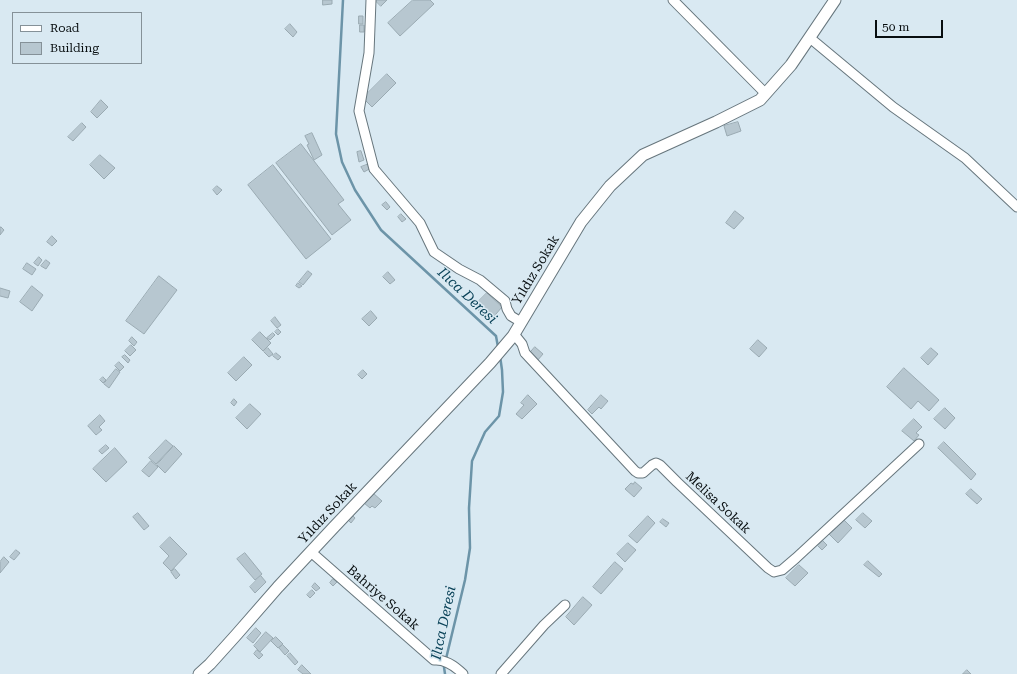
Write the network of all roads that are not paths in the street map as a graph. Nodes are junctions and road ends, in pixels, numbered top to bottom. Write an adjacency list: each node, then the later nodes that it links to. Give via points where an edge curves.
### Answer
1 (371, 0): 7 (street, via 369,53 359,111 374,169 420,223 434,252 480,280 505,301 512,316)
2 (673, 0): 5 (street)
3 (835, 0): 4 (street, Yıldız Sokak)
4 (810, 38): 5 (street, Yıldız Sokak, via 791,65); 6 (street, via 893,107 965,158)
5 (766, 93): 7 (street, Yıldız Sokak, via 760,100 643,155 610,186 581,222)
6 (1017, 207)
7 (521, 322): 8 (street, Yıldız Sokak)
8 (514, 335): 9 (street, Melisa Sokak, via 522,344 525,353 634,471 643,473 656,463 660,465 774,572 782,570 796,558); 10 (street, Yıldız Sokak)
9 (919, 444)
10 (311, 552): 12 (street, Yıldız Sokak); 13 (street, Bahriye Sokak, via 434,660 455,667)
11 (565, 605): 14 (street)
12 (199, 674)
13 (463, 674)
14 (501, 674)

